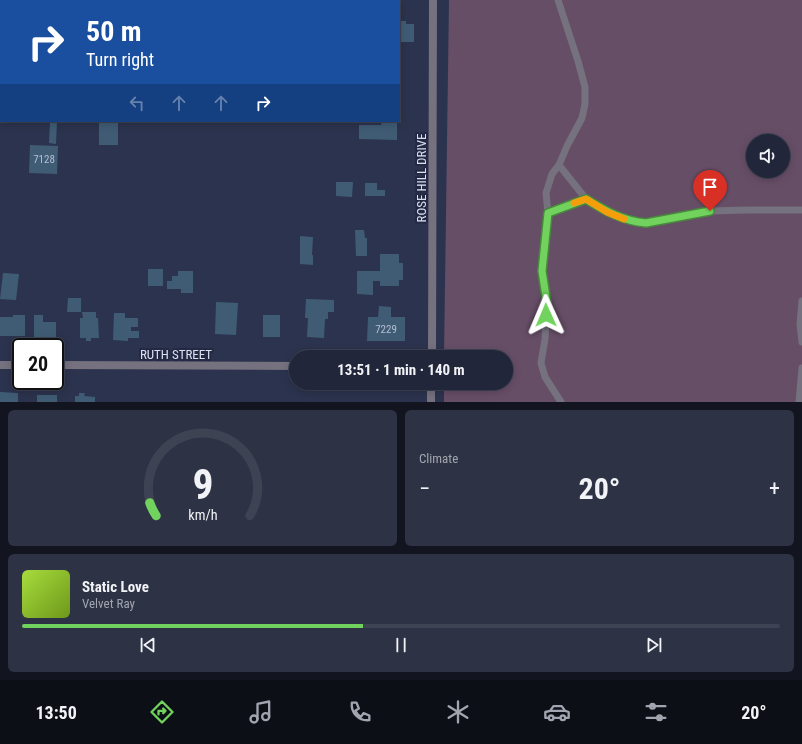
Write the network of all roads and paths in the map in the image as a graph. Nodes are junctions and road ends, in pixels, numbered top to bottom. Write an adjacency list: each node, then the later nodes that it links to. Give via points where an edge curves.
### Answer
1 (433, 0): 9 (street, ROSE HILL DRIVE)
2 (558, 0): 3 (lane, via 585,88 582,118)
3 (559, 165): 4 (lane); 6 (lane, via 552,174 546,193)
4 (586, 199): 5 (lane, via 620,218 646,223 710,211); 6 (lane)
5 (802, 210)
6 (548, 213): 17 (lane, via 542,271 547,303 541,363 545,377)
7 (802, 301): 8 (lane)
8 (802, 342)
9 (432, 350)
10 (0, 365): 11 (street)
11 (12, 365)
12 (64, 365): 13 (street, RUTH STREET)
13 (289, 366)
14 (802, 368): 18 (lane)
15 (432, 390): 16 (street)
16 (431, 402)
17 (561, 402)
18 (799, 402)

